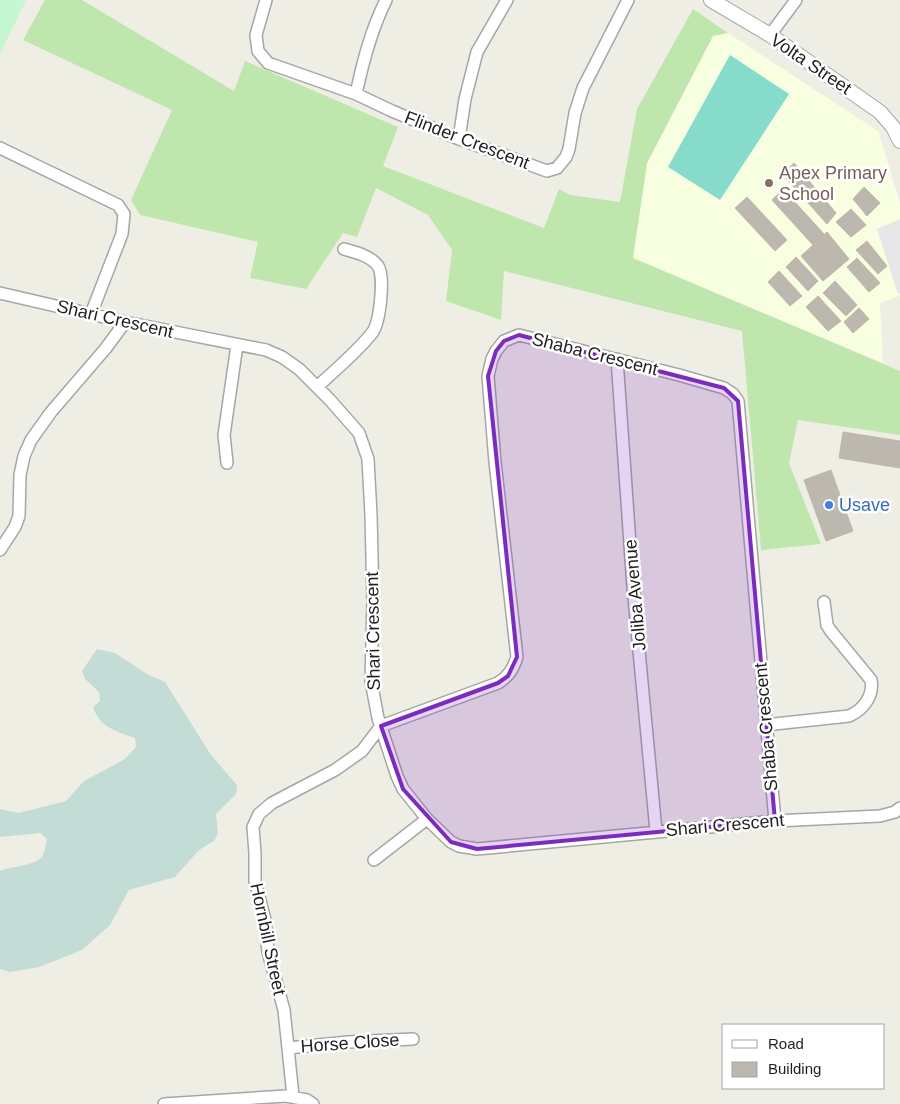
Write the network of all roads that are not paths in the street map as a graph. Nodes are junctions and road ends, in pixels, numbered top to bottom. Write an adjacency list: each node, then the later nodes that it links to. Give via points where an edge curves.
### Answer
1 (266, 0): 8 (street, Flinder Crescent, via 256,43 268,63)
2 (386, 0): 8 (street, via 366,51)
3 (507, 0): 9 (street, via 477,52)
4 (628, 0): 9 (street, Flinder Crescent, via 582,88 569,149 557,168 547,171)
5 (711, 0): 7 (street, Volta Street)
6 (796, 0): 7 (street)
7 (770, 35): 10 (street, Volta Street, via 880,112)
8 (356, 94): 9 (street, Flinder Crescent)
9 (459, 139)
10 (900, 141)
11 (0, 148): 14 (street, via 118,205 122,210 122,234)
12 (344, 249): 18 (street, via 371,260 379,269 378,317 372,333)
13 (0, 292): 14 (street, Shari Crescent)
14 (91, 314): 15 (street, Shari Crescent)
15 (125, 322): 16 (street, Shari Crescent); 20 (street, via 31,440 20,475 19,516)
16 (237, 345): 18 (street, Shari Crescent, via 266,350 282,357); 19 (street, via 224,435)
17 (617, 359): 22 (street, Shaba Crescent, via 724,388 738,402); 23 (street, Shaba Crescent, via 519,335 496,350 488,376 517,656 514,666 498,683); 27 (street, Joliba Avenue, via 633,587)
18 (317, 387): 23 (street, Shari Crescent, via 358,433 368,459 373,582 371,681)
19 (227, 463)
20 (0, 550)
21 (824, 602): 22 (street, via 827,625 871,680 869,698 849,716)
22 (765, 725): 26 (street, Shaba Crescent)
23 (381, 726): 25 (street, Shari Crescent, via 403,789); 30 (street, Hornbill Street, via 362,750 335,770 272,804 259,814 253,827 254,881 284,1010)
24 (900, 808): 26 (street, Shari Crescent, via 880,816)
25 (428, 819): 27 (street, Shari Crescent, via 451,842 477,849); 28 (street)
26 (775, 821): 27 (street, Shari Crescent)
27 (656, 831)
28 (374, 860)
29 (413, 1039): 30 (street, Horse Close)
30 (288, 1048): 31 (street, Hornbill Street)
31 (293, 1096): 32 (street); 33 (street)
32 (164, 1104)
33 (313, 1104)

